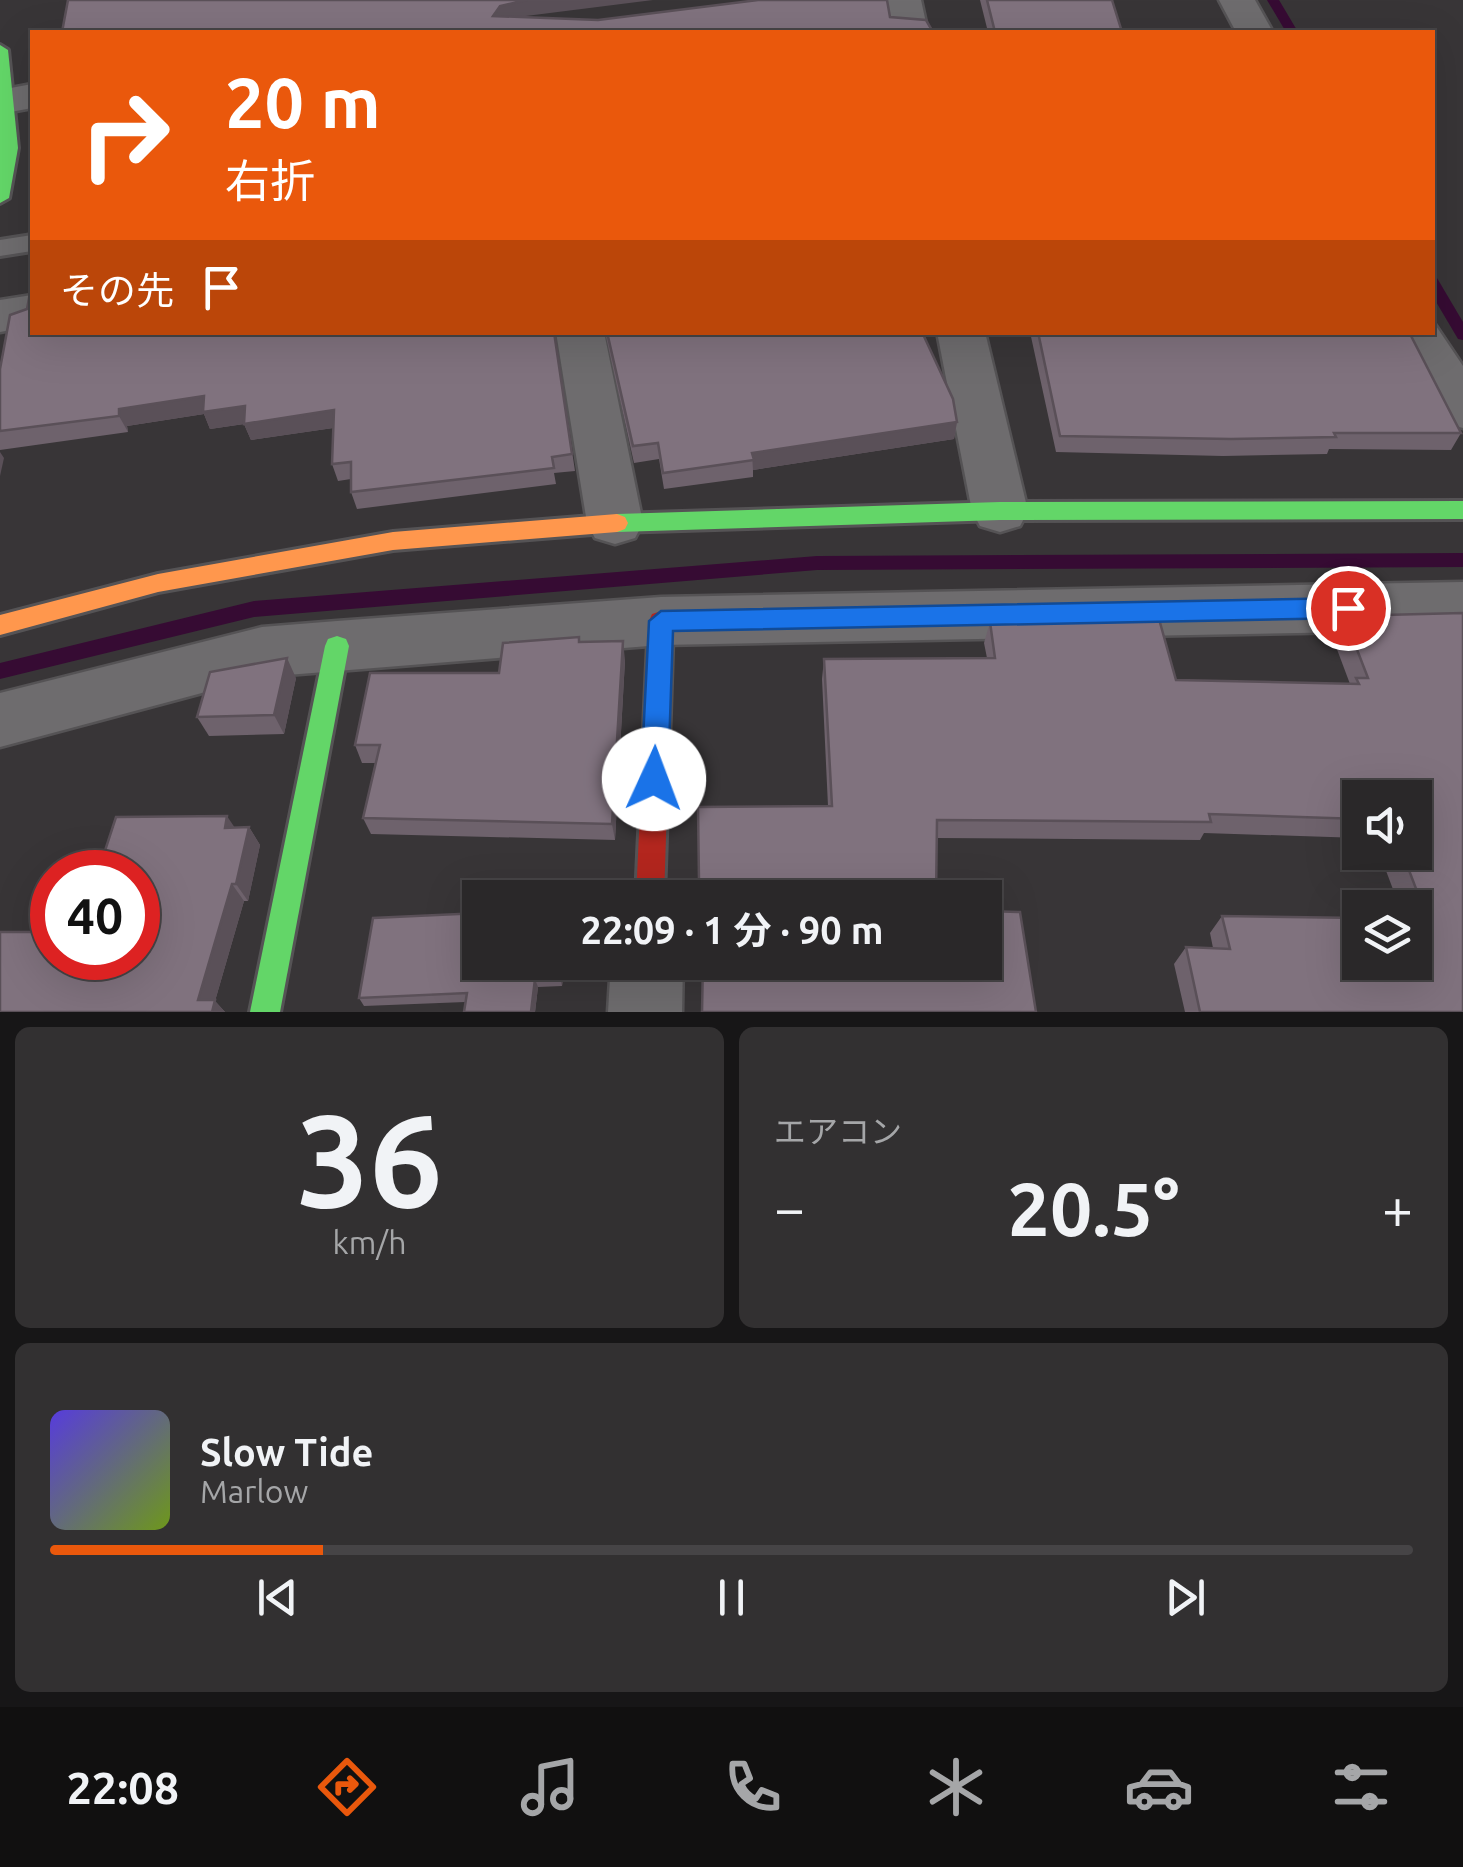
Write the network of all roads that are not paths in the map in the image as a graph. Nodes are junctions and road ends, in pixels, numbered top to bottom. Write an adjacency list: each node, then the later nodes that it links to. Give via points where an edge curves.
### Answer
1 (903, 0): 3 (street)
2 (1237, 0): 4 (street)
3 (910, 30)
4 (1253, 30)
5 (0, 50): 6 (street)
6 (13, 99): 7 (street)
7 (0, 198)
8 (30, 243): 9 (lane)
9 (0, 248)
10 (30, 312): 11 (street)
11 (0, 316)
12 (581, 335): 18 (street)
13 (962, 335): 17 (street)
14 (1421, 335): 15 (street)
15 (1463, 410)
16 (1463, 510): 17 (street)
17 (1000, 511): 18 (street)
18 (615, 523): 21 (street, via 394,541 158,584)
19 (1463, 606): 20 (street)
20 (661, 621): 22 (street); 24 (street)
21 (0, 625)
22 (338, 646): 23 (street, via 262,652); 26 (street)
23 (0, 720)
24 (651, 880)
25 (646, 980): 27 (street)
26 (265, 1012)
27 (645, 1012)

